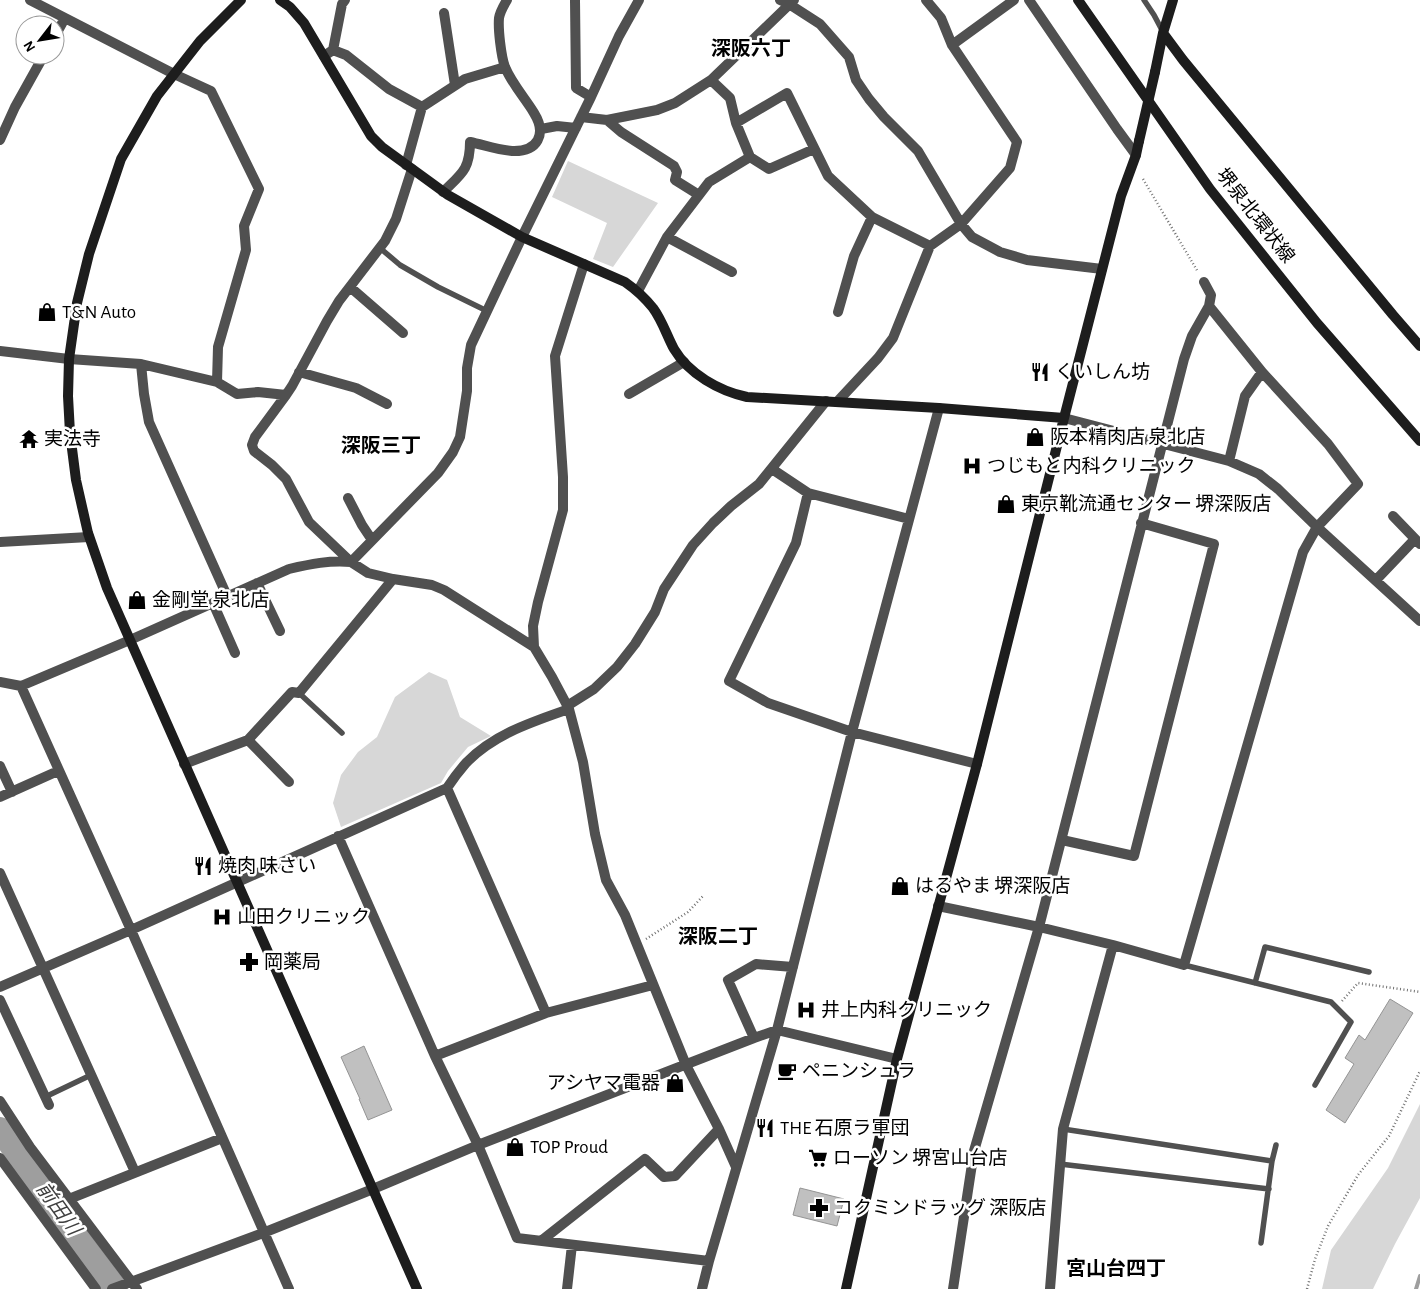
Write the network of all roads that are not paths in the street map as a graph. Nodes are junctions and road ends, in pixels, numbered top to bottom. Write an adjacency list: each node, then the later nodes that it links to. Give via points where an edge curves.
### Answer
1 (30, 0): 16 (street)
2 (241, 0): 23 (street, via 200,41)
3 (280, 0): 20 (street, via 290,7)
4 (345, 0): 20 (street)
5 (507, 0): 22 (street, via 499,16)
6 (575, 0): 26 (street, via 576,88)
7 (639, 0): 26 (street, via 618,36)
8 (926, 0): 19 (street, via 941,18)
9 (1014, 0): 19 (street)
10 (1029, 0): 35 (street)
11 (1078, 0): 71 (street, 堺泉北環状線, via 1210,189 1317,323)
12 (1144, 0): 18 (lane)
13 (1173, 0): 18 (street)
14 (788, 1): 24 (street); 41 (street, via 820,24 849,57 856,80 884,117 918,151)
15 (444, 13): 25 (street)
16 (59, 15)
17 (65, 18): 23 (street)
18 (1163, 33): 35 (street, bridge); 56 (street)
19 (952, 45): 41 (street, via 1017,142 1010,168)
20 (328, 53): 27 (street, via 346,55 389,89); 37 (street, via 371,136)
21 (38, 65): 33 (street, via 14,107)
22 (505, 67): 25 (street); 31 (street)
23 (174, 74): 58 (street, via 157,96 121,159 89,254 77,303); 63 (street, via 211,91 259,189 244,226 246,250 218,347)
24 (711, 80): 29 (street, via 675,103 657,110); 30 (street, via 730,98)
25 (455, 85): 27 (street)
26 (591, 97): 28 (street)
27 (422, 107): 37 (street)
28 (581, 117): 29 (street); 32 (street)
29 (606, 120): 39 (street, via 674,166 677,172 675,180)
30 (736, 123): 34 (street, via 787,94); 36 (street)
31 (541, 128): 32 (street); 38 (street, via 533,145 512,151 470,142 466,168)
32 (576, 128): 42 (street)
33 (0, 140)
34 (814, 149): 36 (street, via 769,169); 40 (street, via 828,176)
35 (1136, 155): 47 (street, via 1121,196)
36 (750, 157): 39 (street, via 709,182)
37 (409, 167): 38 (street); 45 (street, via 396,219)
38 (443, 192): 42 (street)
39 (699, 195): 43 (street)
40 (872, 217): 44 (street); 54 (street, via 854,256)
41 (961, 224): 44 (street); 47 (street, via 972,237 1000,252 1027,260)
42 (522, 237): 46 (street); 53 (street)
43 (668, 237): 48 (street); 51 (street)
44 (930, 246): 67 (street, via 893,338)
45 (380, 248): 50 (street); 53 (lane, via 438,287)
46 (584, 264): 51 (street); 94 (street, via 555,356 563,510 538,602)
47 (1102, 269): 70 (street)
48 (732, 272)
49 (1204, 282): 52 (street, via 1211,295)
50 (350, 287): 55 (street); 61 (street)
51 (638, 291): 59 (street, via 654,309)
52 (1209, 306): 62 (street); 72 (street, via 1192,336 1184,359)
53 (487, 311): 82 (street, via 471,344 460,437 453,452 438,473)
54 (838, 312)
55 (403, 332)
56 (1420, 346)
57 (0, 351): 58 (street)
58 (69, 359): 60 (street); 81 (street, via 68,396 75,471)
59 (684, 362): 64 (street); 66 (street, via 732,394)
60 (142, 364): 63 (street); 89 (street, via 149,422)
61 (299, 372): 65 (street); 68 (street, via 356,388)
62 (1262, 372): 73 (street, via 1245,396); 80 (street, via 1328,444 1358,484)
63 (216, 382): 65 (street, via 238,394)
64 (629, 394)
65 (286, 395): 85 (street, via 255,437 254,451 286,479 309,522)
66 (826, 401): 67 (street); 74 (street)
67 (838, 402): 69 (street)
68 (387, 404)
69 (938, 408): 70 (street); 78 (street)
70 (1064, 418): 72 (street); 104 (street)
71 (1420, 441)
72 (1163, 444): 73 (street); 79 (street)
73 (1229, 461): 80 (street, via 1259,474 1278,488)
74 (772, 469): 75 (street); 99 (street, via 693,545 664,589 655,612 617,668)
75 (808, 493): 78 (street); 100 (street, via 796,543 729,681 768,703)
76 (348, 498): 82 (street)
77 (1393, 516): 84 (street)
78 (909, 519): 100 (street)
79 (1141, 524): 112 (street); 112 (street, via 1214,544 1212,554 1134,856)
80 (1317, 527): 87 (street); 119 (street, via 1303,552)
81 (89, 537): 83 (street); 93 (street)
82 (372, 540): 85 (street)
83 (0, 542)
84 (1417, 542): 87 (street)
85 (351, 562): 86 (street, via 368,573); 88 (street, via 336,560 310,564)
86 (393, 579): 94 (street, via 444,590); 98 (street)
87 (1376, 580): 91 (street)
88 (256, 583): 89 (street); 92 (street)
89 (227, 596): 90 (street)
90 (212, 603): 93 (street); 95 (street)
91 (1420, 621)
92 (280, 631)
93 (130, 640): 97 (street); 103 (street)
94 (534, 647): 99 (street)
95 (235, 653)
96 (0, 682): 97 (street)
97 (20, 686): 106 (street)
98 (299, 692): 101 (lane); 102 (street, via 292,692)
99 (568, 708): 108 (street, via 502,736 479,751); 124 (street, via 583,762 606,880 625,915)
100 (852, 732): 104 (street); 120 (street)
101 (342, 733)
102 (248, 740): 103 (street); 107 (street)
103 (184, 764): 114 (street)
104 (977, 764): 115 (street)
105 (0, 766): 109 (street)
106 (58, 771): 109 (street); 117 (street)
107 (289, 782)
108 (447, 788): 111 (street); 127 (street)
109 (12, 792): 110 (street)
110 (0, 797)
111 (338, 836): 114 (street); 130 (street)
112 (1062, 840): 116 (street)
113 (0, 873): 121 (street)
114 (236, 882): 117 (street); 147 (street)
115 (938, 906): 116 (street); 131 (street)
116 (1039, 926): 118 (street); 163 (street, via 974,1151)
117 (131, 930): 121 (street); 139 (street)
118 (1113, 945): 119 (street); 138 (street)
119 (1184, 965): 123 (lane)
120 (793, 967): 128 (street); 129 (street, via 756,964 728,980)
121 (43, 968): 125 (street); 133 (street)
122 (1369, 972): 123 (lane, via 1265,948)
123 (1255, 983): 134 (lane, via 1331,1002 1351,1022)
124 (653, 985): 127 (street); 132 (street)
125 (0, 987)
126 (0, 1000): 136 (street)
127 (546, 1013): 130 (street)
128 (777, 1030): 129 (street); 131 (street); 145 (street)
129 (754, 1038): 132 (street)
130 (435, 1056): 140 (street)
131 (897, 1059): 162 (street)
132 (686, 1065): 137 (street); 140 (street)
133 (91, 1075): 136 (lane); 146 (street)
134 (1314, 1085)
135 (0, 1101): 149 (street)
136 (47, 1101)
137 (719, 1129): 145 (street); 151 (street, via 675,1176 664,1177 645,1159)
138 (1063, 1129): 143 (lane); 144 (street)
139 (222, 1138): 146 (street); 150 (street)
140 (478, 1145): 147 (street); 151 (street, via 516,1238)
141 (1276, 1145): 143 (lane)
142 (0, 1158): 156 (street)
143 (1272, 1161): 148 (lane)
144 (1060, 1164): 148 (lane); 164 (street)
145 (736, 1167): 154 (street)
146 (135, 1172): 149 (street)
147 (373, 1189): 150 (street); 159 (street)
148 (1269, 1189): 152 (lane)
149 (69, 1199): 155 (street)
150 (264, 1233): 155 (street); 158 (street)
151 (541, 1241): 153 (street)
152 (1261, 1243)
153 (572, 1244): 154 (street); 160 (street)
154 (709, 1261): 161 (street)
155 (133, 1284): 157 (street)
156 (96, 1289)
157 (112, 1289)
158 (290, 1289)
159 (418, 1289)
160 (567, 1289)
161 (702, 1289)
162 (846, 1289)
163 (953, 1289)
164 (1050, 1289)

